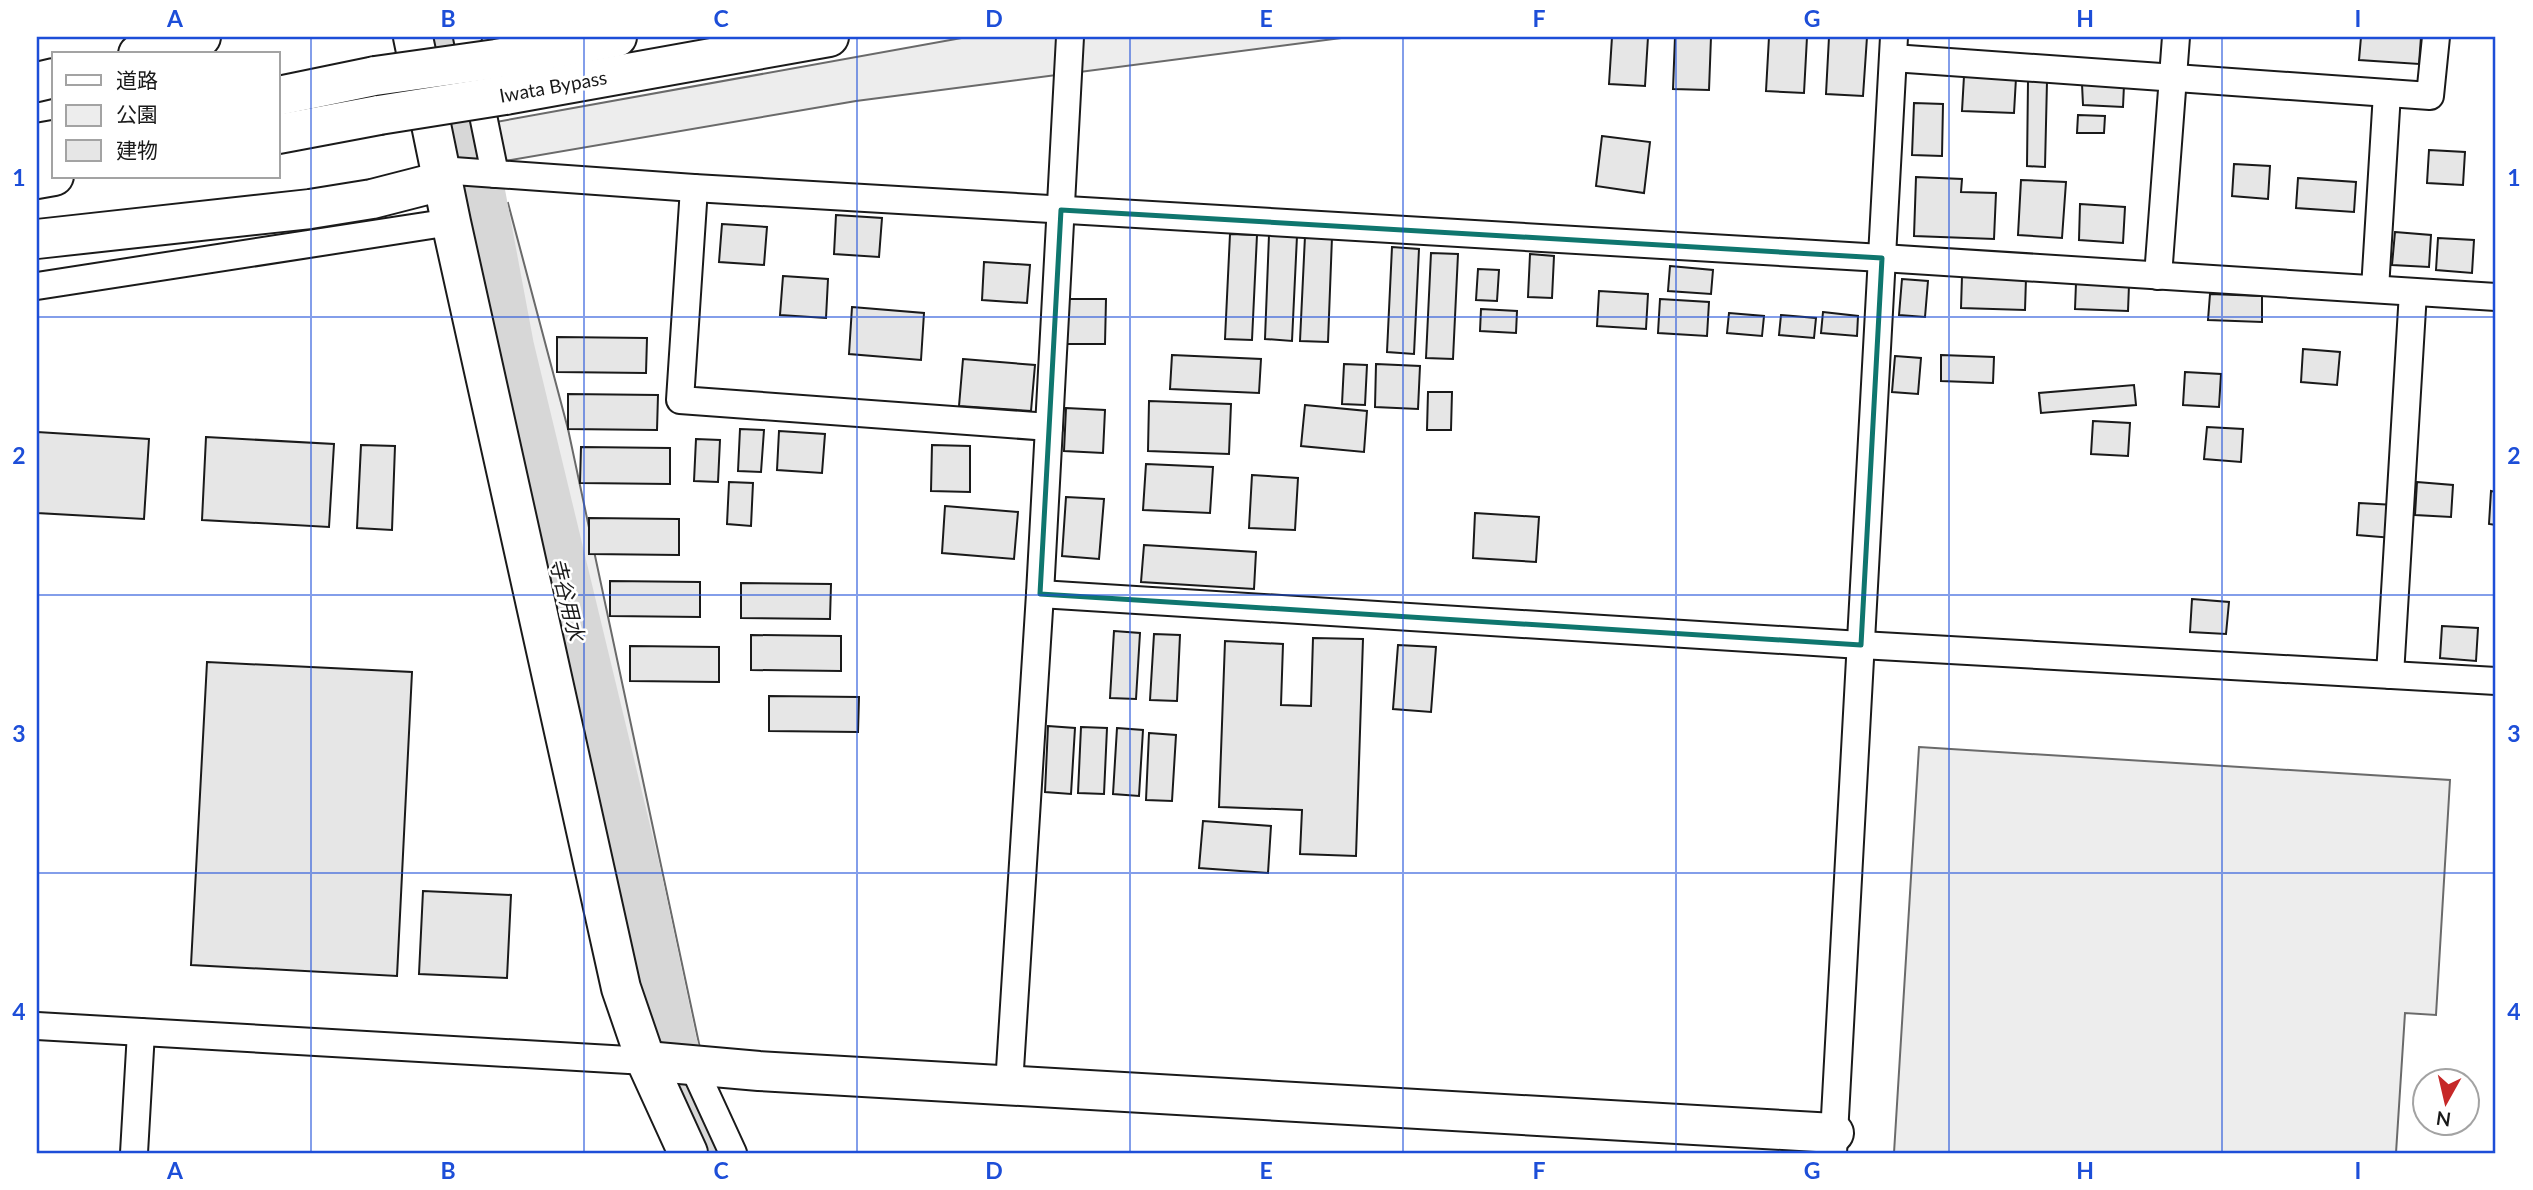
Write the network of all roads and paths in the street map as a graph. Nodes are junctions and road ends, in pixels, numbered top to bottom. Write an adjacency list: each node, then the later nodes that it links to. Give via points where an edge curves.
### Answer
1 (201, 37): 9 (main road)
2 (413, 37): 15 (main road)
3 (617, 37): 10 (main road, Iwata Bypass)
4 (829, 37): 10 (main road, Iwata Bypass)
5 (1070, 37): 17 (street)
6 (2176, 37): 11 (street)
7 (2436, 37): 12 (street, via 2430,96)
8 (1893, 47): 11 (street); 20 (street)
9 (145, 52)
10 (489, 63): 13 (main road, Iwata Bypass, bridge, via 375,76); 14 (main road, Iwata Bypass, bridge, via 379,115); 15 (street)
11 (2173, 78): 12 (street); 21 (street)
12 (2387, 93): 23 (street)
13 (280, 96)
14 (280, 134)
15 (464, 174): 16 (street); 18 (main road); 19 (main road, via 372,199 310,209)
16 (694, 188): 17 (street); 26 (street, via 680,400)
17 (1061, 210): 20 (street); 26 (street)
18 (451, 222): 22 (street); 33 (main road, via 621,988)
19 (37, 239)
20 (1882, 258): 21 (street); 28 (street)
21 (2158, 276): 23 (street)
22 (37, 286)
23 (2375, 289): 24 (street)
24 (2413, 292): 25 (street); 29 (street)
25 (2496, 297)
26 (1049, 427): 27 (street)
27 (1041, 594): 28 (street); 34 (street)
28 (1861, 645): 29 (street); 35 (street)
29 (2390, 674): 30 (street)
30 (2496, 681)
31 (37, 1026): 32 (street)
32 (141, 1032): 33 (street); 36 (street)
33 (673, 1064): 34 (main road); 37 (main road); 38 (street)
34 (1009, 1085): 35 (main road)
35 (1833, 1143)
36 (134, 1153)
37 (688, 1153)
38 (733, 1153)

